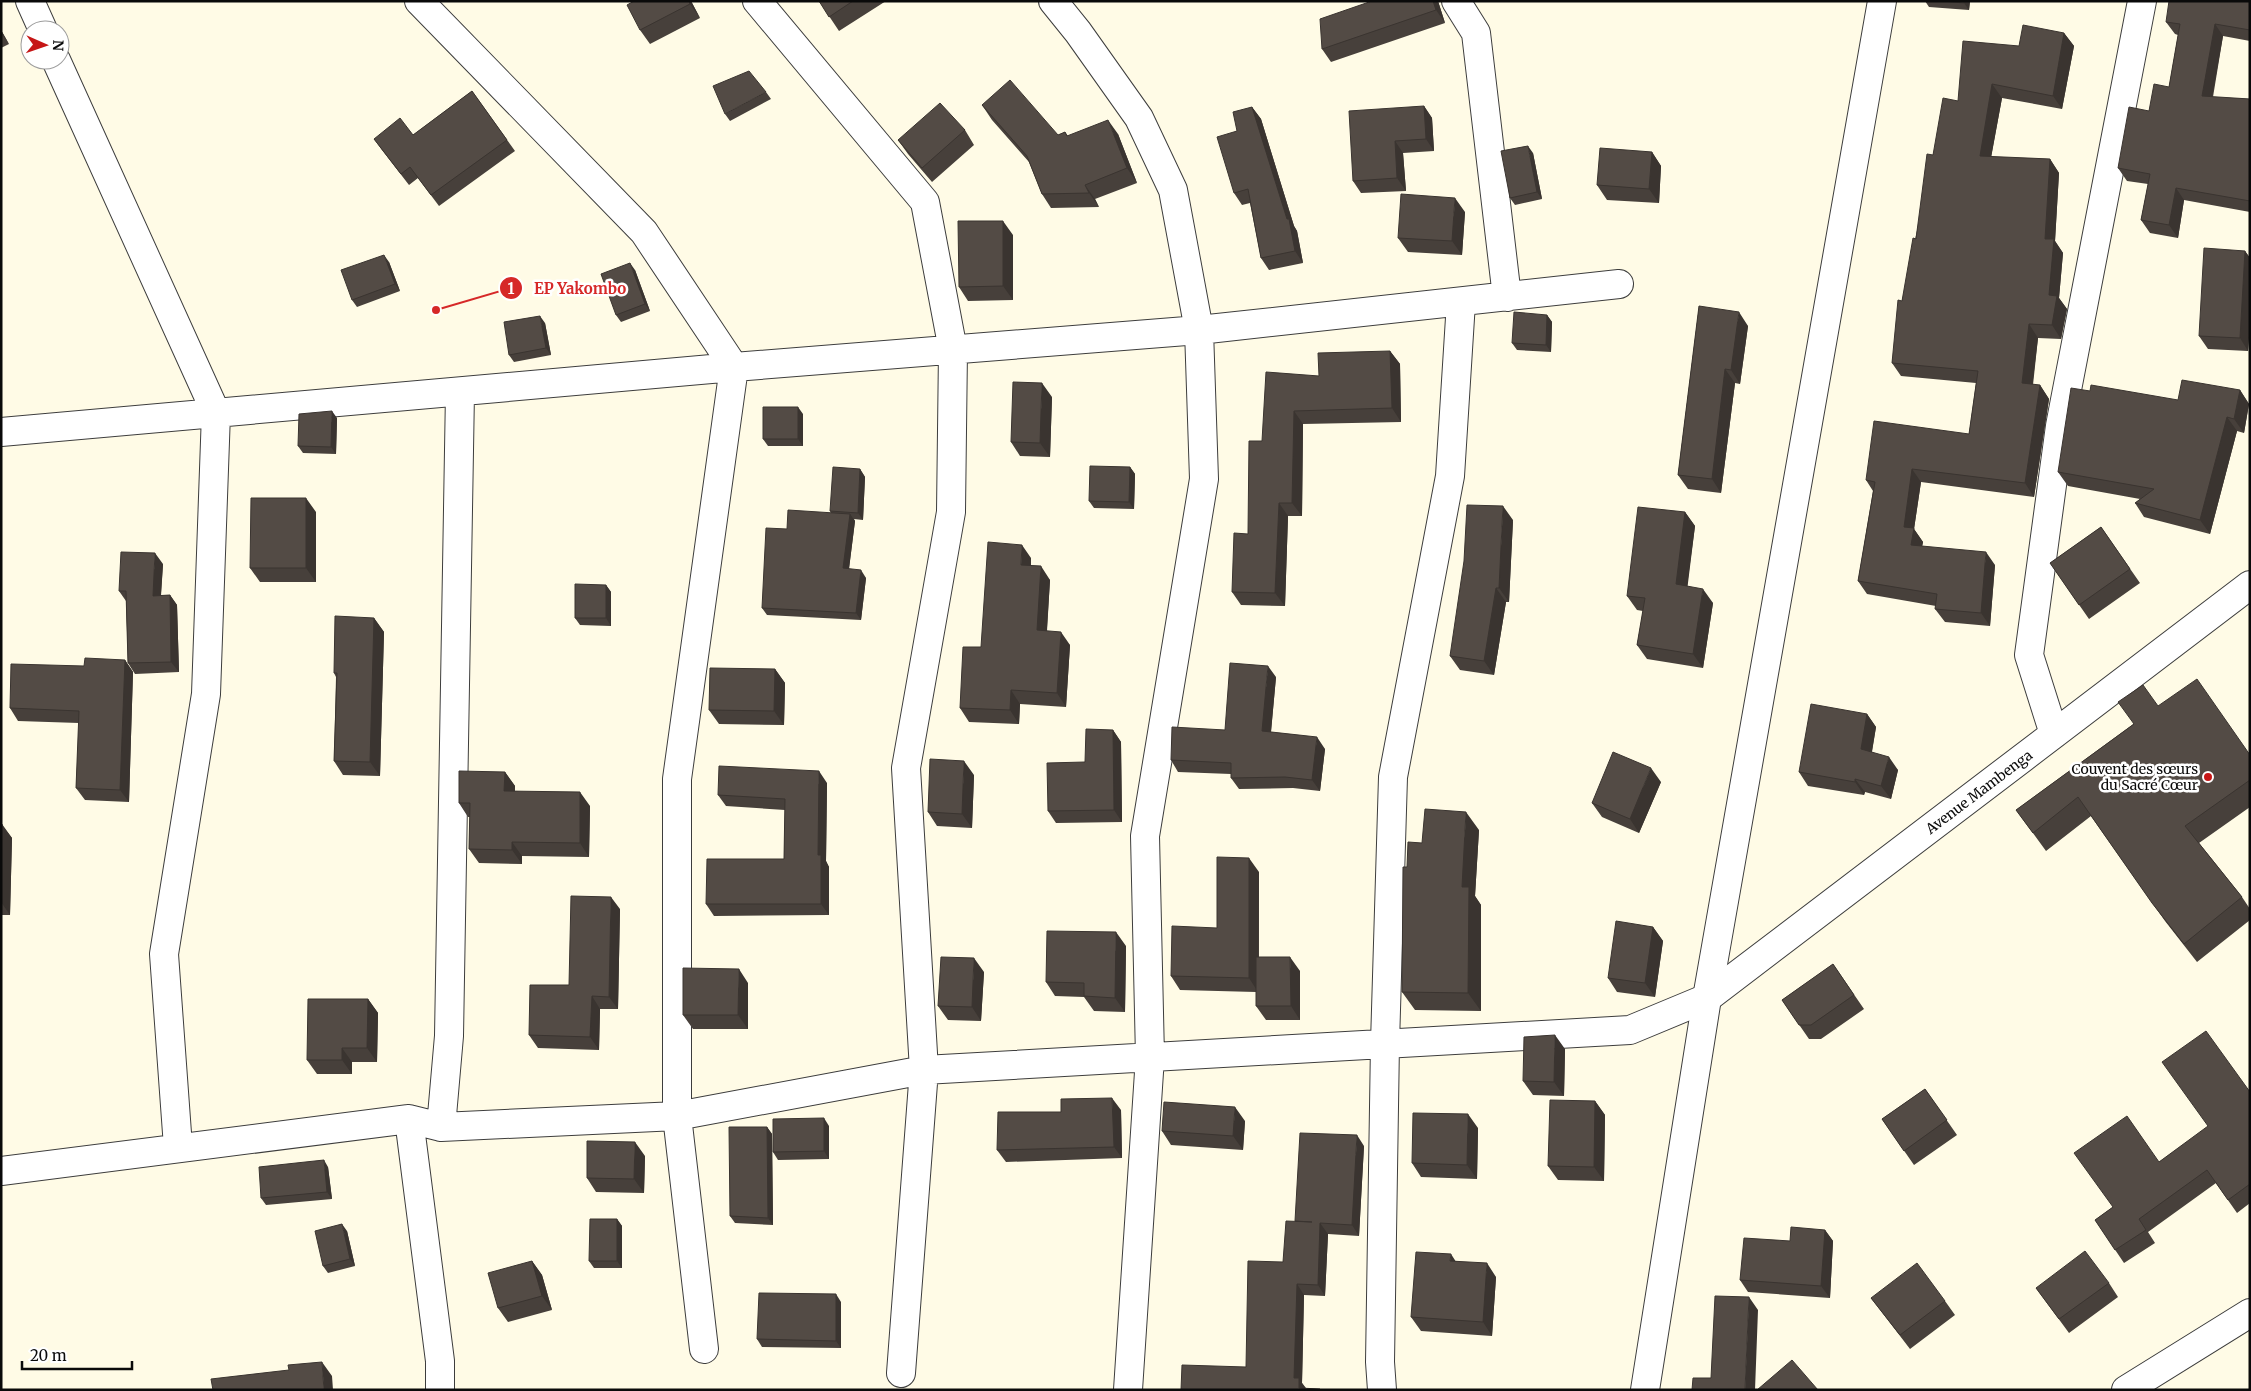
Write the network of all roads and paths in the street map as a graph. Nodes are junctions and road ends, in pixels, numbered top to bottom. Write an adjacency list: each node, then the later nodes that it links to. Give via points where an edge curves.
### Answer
1 (30, 1): 8 (street)
2 (418, 1): 15 (street, via 644,232)
3 (757, 1): 14 (street, via 925,202)
4 (1053, 1): 13 (street, via 1140,118 1173,190)
5 (1456, 1): 11 (street, via 1476,33)
6 (1882, 1): 21 (street)
7 (2142, 1): 20 (street, via 2060,426 2029,655)
8 (39, 20)
9 (61, 70): 17 (street)
10 (1619, 284): 11 (street)
11 (1507, 297): 12 (street)
12 (1461, 302): 13 (street); 22 (street, via 1450,476 1392,776)
13 (1199, 330): 14 (street); 23 (street, via 1204,479 1145,836)
14 (953, 350): 15 (street); 24 (street, via 951,512 906,768)
15 (734, 367): 16 (street); 25 (street, via 677,779)
16 (460, 392): 17 (street); 27 (street, via 449,1036)
17 (216, 413): 18 (street); 28 (street, via 206,694 164,954)
18 (1, 432)
19 (2250, 585): 20 (street, Avenue Mambenga)
20 (2054, 734): 21 (street, Avenue Mambenga)
21 (1708, 998): 22 (street, Avenue Mambenga, via 1630,1030); 36 (street)
22 (1385, 1043): 23 (street, Avenue Mambenga); 35 (street)
23 (1150, 1057): 24 (street, Avenue Mambenga); 34 (street)
24 (924, 1070): 25 (street, Avenue Mambenga); 32 (street)
25 (677, 1116): 27 (street, Avenue Mambenga); 31 (street)
26 (409, 1120): 27 (street, Avenue Mambenga); 28 (street, Avenue Mambenga); 33 (street, via 440,1361)
27 (441, 1127)
28 (178, 1147): 29 (street, Avenue Mambenga)
29 (1, 1171)
30 (2250, 1313): 37 (street)
31 (704, 1348)
32 (901, 1372)
33 (440, 1390)
34 (1128, 1390)
35 (1382, 1390)
36 (1645, 1390)
37 (2126, 1390)

